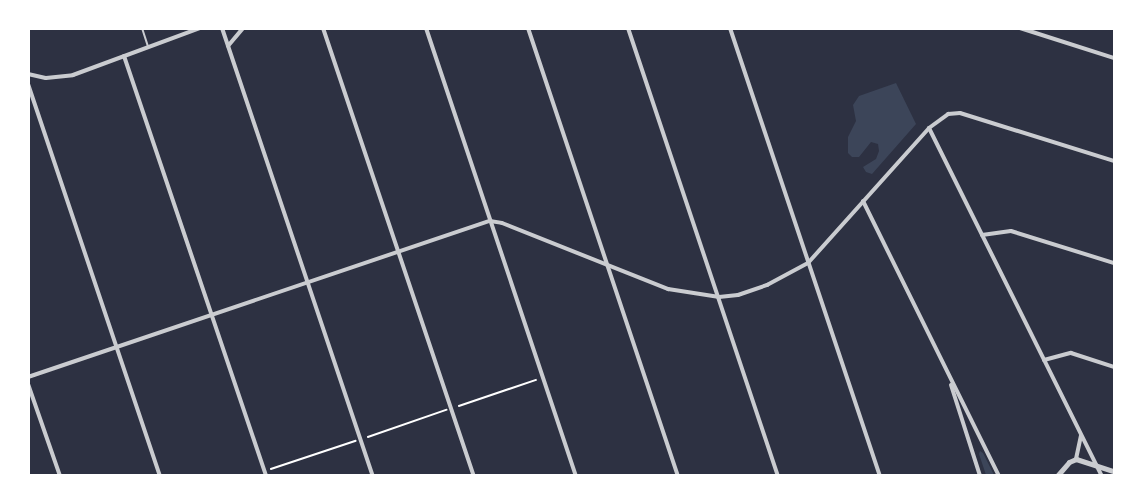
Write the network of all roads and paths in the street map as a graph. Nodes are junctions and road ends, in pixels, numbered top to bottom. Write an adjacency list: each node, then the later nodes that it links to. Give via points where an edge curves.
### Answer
1 (142, 28): 12 (lane)
2 (200, 28): 12 (street)
3 (222, 28): 11 (street)
4 (243, 28): 11 (street)
5 (323, 28): 22 (street)
6 (426, 28): 20 (street)
7 (528, 28): 25 (street)
8 (628, 28): 27 (street)
9 (730, 28): 23 (street)
10 (1020, 28): 14 (street)
11 (228, 46): 26 (street)
12 (148, 47): 13 (street)
13 (124, 56): 15 (street, via 61,77); 28 (street)
14 (1114, 58)
15 (28, 74)
16 (28, 84): 29 (street)
17 (929, 128): 18 (street, via 943,116 960,113); 19 (street); 21 (street)
18 (1114, 161)
19 (863, 201): 23 (street); 32 (street)
20 (490, 221): 22 (street); 25 (street, via 502,222); 34 (street)
21 (982, 235): 24 (street, via 1011,231); 30 (street)
22 (399, 252): 26 (street); 36 (street)
23 (808, 263): 27 (street, via 767,285); 50 (street)
24 (1114, 263)
25 (608, 266): 27 (street, via 668,289); 48 (street)
26 (308, 283): 28 (street); 38 (street)
27 (718, 297): 49 (street)
28 (212, 315): 29 (street); 42 (street)
29 (117, 347): 33 (street); 44 (street)
30 (1044, 360): 31 (street, via 1066,353); 37 (street)
31 (1114, 367)
32 (946, 372): 51 (street); 52 (street)
33 (28, 377)
34 (543, 377): 36 (path); 47 (street)
35 (28, 384): 43 (street)
36 (452, 408): 38 (path); 46 (street)
37 (1082, 436): 39 (street); 40 (street)
38 (361, 439): 42 (path); 45 (street)
39 (1076, 459): 40 (street); 53 (street)
40 (1097, 465): 41 (street); 54 (street)
41 (1114, 471)
42 (265, 474)
43 (60, 476)
44 (160, 476)
45 (373, 476)
46 (474, 476)
47 (576, 476)
48 (678, 476)
49 (778, 476)
50 (880, 476)
51 (980, 476)
52 (999, 476)
53 (1057, 476)
54 (1102, 476)

